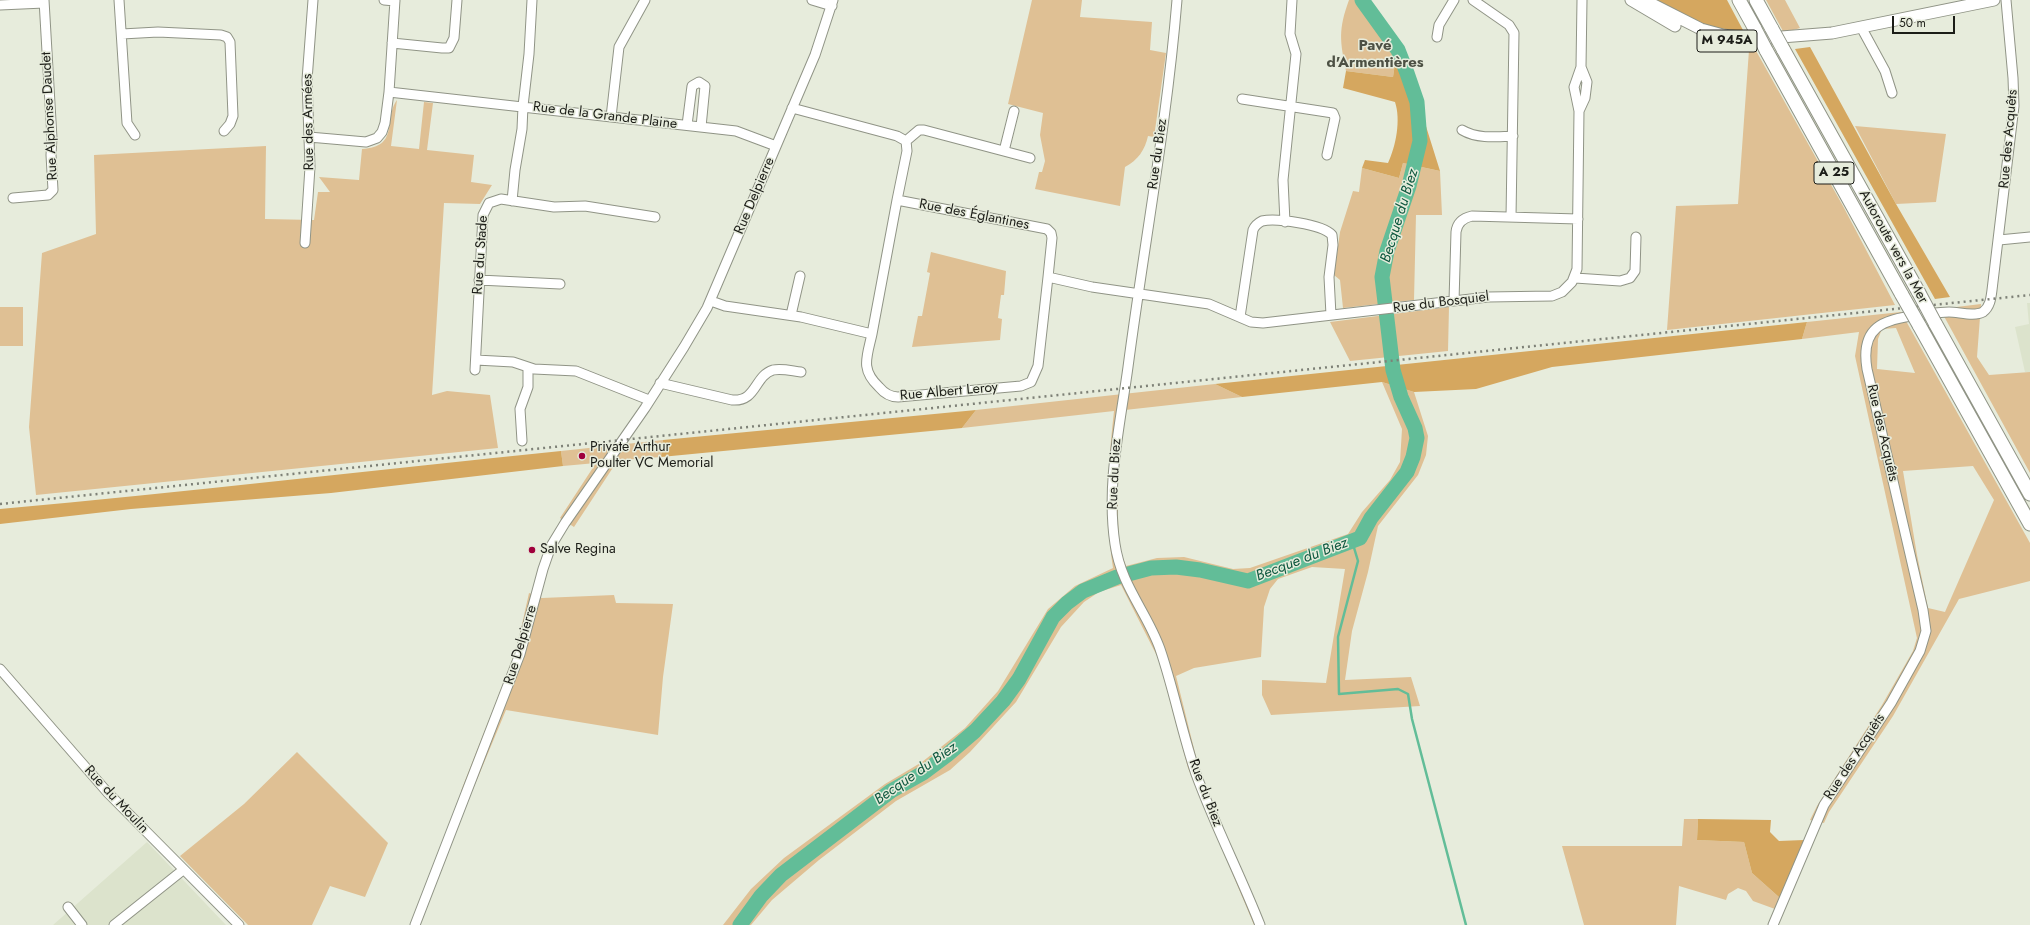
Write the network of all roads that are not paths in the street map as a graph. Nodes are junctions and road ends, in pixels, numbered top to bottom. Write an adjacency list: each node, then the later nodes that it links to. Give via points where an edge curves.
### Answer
1 (120, 0): 25 (street)
2 (313, 0): 42 (street, Rue des Armées, via 307,80)
3 (384, 0): 4 (street)
4 (395, 0): 27 (street)
5 (457, 0): 27 (street, via 454,38 449,48)
6 (532, 0): 31 (street)
7 (645, 0): 35 (street, via 619,47)
8 (812, 0): 21 (street)
9 (1177, 0): 64 (street, Rue du Biez, via 1172,59)
10 (1292, 0): 32 (street, via 1290,34 1296,54)
11 (1454, 0): 26 (street, via 1439,25)
12 (1473, 0): 41 (street, via 1509,25 1514,33)
13 (1582, 0): 53 (street, via 1581,67 1587,82 1579,111)
14 (1631, 0): 24 (main road, M 945A, via 1676,26 1730,42 1783,44)
15 (1644, 0): 24 (main road, M 945A, via 1694,26 1723,35 1766,39)
16 (1739, 0): 79 (highway, A 25, bridge)
17 (1756, 0): 78 (highway, Autoroute vers la Mer / A 25, bridge)
18 (1994, 0): 23 (main road, M 945A)
19 (2006, 0): 57 (street, Rue des Acquêts, via 2014,106)
20 (44, 1): 22 (street); 48 (street, Rue Alphonse Daudet, via 53,190 48,195)
21 (833, 3): 33 (street, Rue Delpierre, via 816,55)
22 (0, 4)
23 (1860, 28): 24 (main road, M 945A); 29 (street, via 1885,71)
24 (1832, 33)
25 (122, 34): 39 (street, via 163,32 221,35 228,38 233,116); 40 (street, via 127,123)
26 (1437, 37)
27 (392, 43): 28 (street)
28 (389, 92): 31 (street, Rue de la Grande Plaine); 42 (street, via 384,128 374,140 362,142)
29 (1892, 94)
30 (1242, 99): 32 (street)
31 (523, 106): 35 (street, Rue de la Grande Plaine); 50 (street)
32 (1291, 106): 46 (street, via 1329,111 1334,114); 54 (street, via 1283,180)
33 (792, 108): 43 (street, via 896,136); 44 (street, Rue Delpierre)
34 (1014, 111): 45 (street)
35 (611, 117): 36 (street, Rue de la Grande Plaine)
36 (687, 126): 37 (street, Rue de la Grande Plaine); 37 (street, Rue de la Grande Plaine, via 692,86 700,82 705,86)
37 (701, 127): 44 (street, Rue de la Grande Plaine, via 740,132)
38 (1462, 130): 41 (street, via 1480,136)
39 (224, 131)
40 (135, 135)
41 (1513, 136): 52 (street)
42 (309, 137): 58 (street, Rue des Armées, via 310,178)
43 (906, 141): 45 (street, via 919,130 924,130); 49 (street, via 907,151)
44 (776, 146): 65 (street, Rue Delpierre)
45 (1004, 151): 47 (street)
46 (1328, 155)
47 (1030, 158)
48 (13, 198)
49 (897, 200): 60 (street, Rue des Églantines, via 1047,229 1052,238); 70 (street)
50 (512, 201): 51 (street, Rue du Stade, via 557,207 585,206); 62 (street, Rue du Stade, via 494,200 484,209)
51 (655, 217)
52 (1511, 217): 53 (street); 66 (street, via 1467,217 1458,225)
53 (1578, 219): 61 (street)
54 (1285, 222): 68 (street, via 1318,227 1332,235 1329,277); 69 (street, via 1265,221 1255,226)
55 (1636, 237): 61 (street, via 1634,271 1630,278 1620,281)
56 (2030, 237): 57 (street)
57 (1999, 240): 88 (street, Rue des Acquêts, via 1991,299 1985,310 1978,313 1945,312 1894,318 1876,328 1868,343 1865,354 1867,369 1923,610 1925,635 1920,651 1900,689 1824,805)
58 (305, 243)
59 (800, 276): 67 (street)
60 (1048, 277): 64 (street); 70 (street, Rue Albert Leroy, via 1037,370 1031,382 1025,385 894,397 880,389 871,380 867,371 866,363)
61 (1575, 278): 66 (street, Rue du Bosquiel, via 1566,289 1552,296)
62 (479, 280): 63 (street); 71 (street, Rue du Stade)
63 (560, 284)
64 (1138, 294): 69 (street, Rue du Bosquiel, via 1209,304); 87 (street, Rue du Biez, via 1115,453 1113,529 1126,582 1160,648 1197,777)
65 (711, 301): 67 (street, via 725,306); 75 (street, Rue Delpierre, via 690,339)
66 (1454, 301): 68 (street, Rue du Bosquiel)
67 (791, 315): 70 (street)
68 (1331, 315): 69 (street, Rue du Bosquiel, via 1263,323 1251,322)
69 (1240, 317)
70 (872, 334)
71 (476, 360): 72 (street, via 515,362); 73 (street, Rue du Stade)
72 (528, 368): 76 (street, via 576,371); 77 (street, via 528,387 520,409)
73 (475, 370)
74 (801, 372): 75 (street, via 770,372 742,400 732,400)
75 (660, 383): 76 (street, Rue Delpierre)
76 (649, 400): 86 (street, Rue Delpierre, via 551,546 520,654)
77 (522, 441)
78 (2030, 494)
79 (2030, 524)
80 (0, 669): 81 (street, Rue du Moulin, via 108,793)
81 (183, 870): 84 (street); 85 (street, Rue du Moulin)
82 (68, 907): 83 (street)
83 (82, 925)
84 (114, 925)
85 (239, 925)
86 (414, 925)
87 (1260, 925)
88 (1774, 925)

